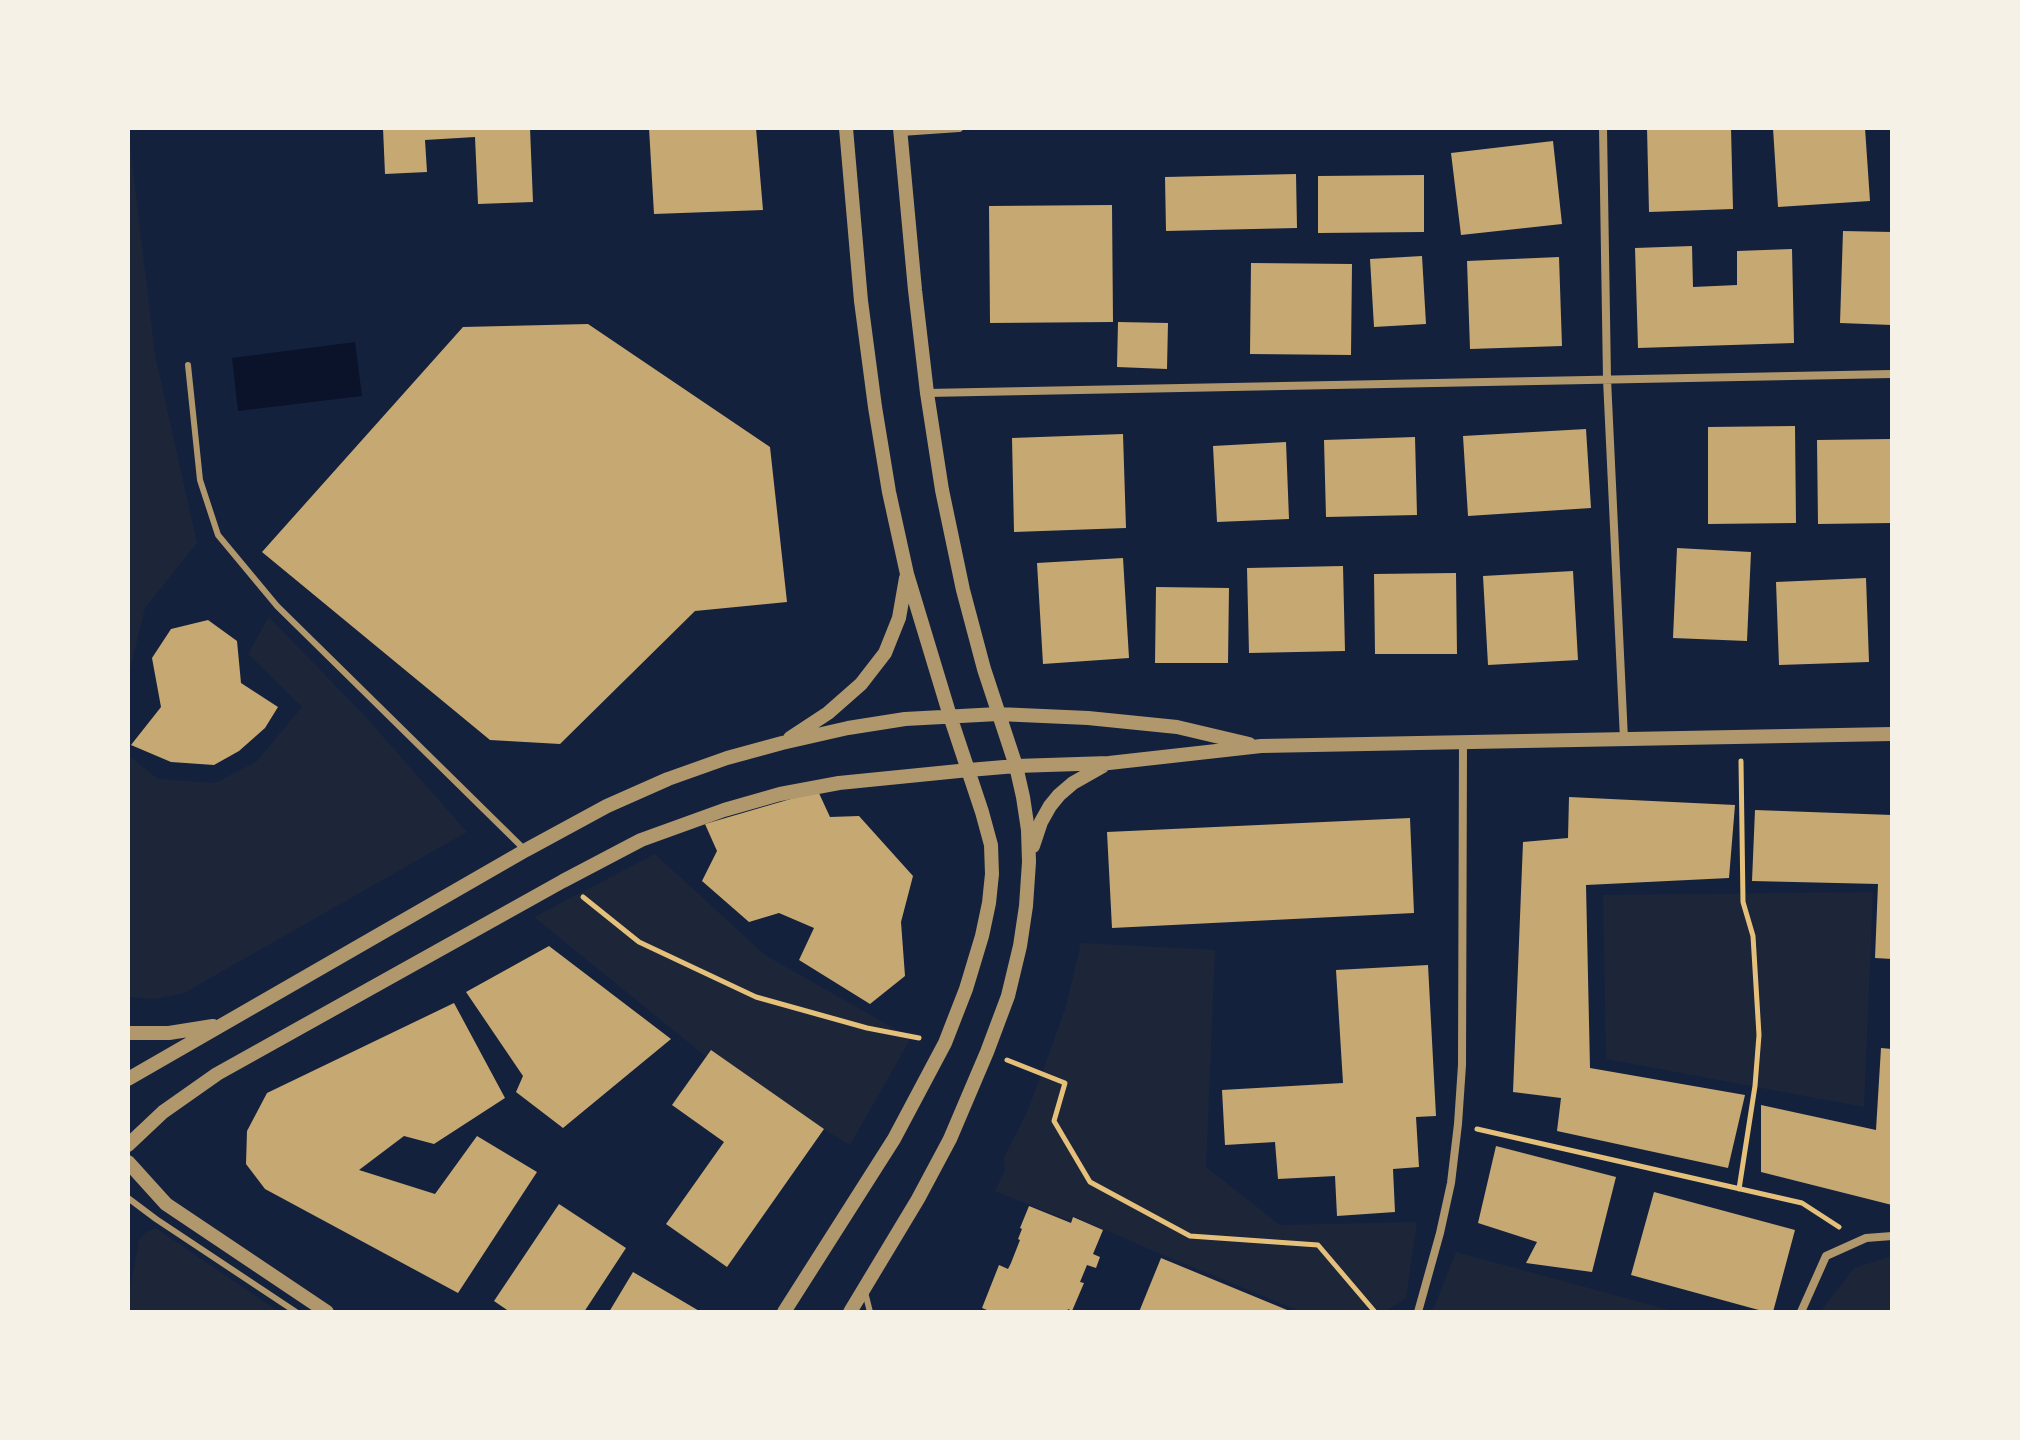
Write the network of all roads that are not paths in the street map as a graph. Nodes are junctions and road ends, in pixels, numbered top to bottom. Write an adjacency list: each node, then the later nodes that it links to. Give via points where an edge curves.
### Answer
1 (846, 128): 9 (street, via 875,407)
2 (959, 128): 4 (street)
3 (1603, 128): 7 (street)
4 (901, 130): 8 (street)
5 (188, 365): 20 (lane, via 200,480 218,535 277,606)
6 (1892, 374): 7 (street)
7 (1607, 379): 8 (street); 13 (street)
8 (927, 393): 10 (street, via 963,590)
9 (907, 574): 11 (street); 15 (street, via 899,618 885,653 850,694)
10 (998, 714): 11 (street); 16 (street, via 1177,727); 18 (street)
11 (950, 716): 15 (street, via 848,728); 19 (street)
12 (1892, 734): 13 (street)
13 (1624, 739): 14 (street)
14 (1463, 742): 16 (street); 35 (street, via 1458,1124 1440,1233)
15 (782, 743): 20 (street, via 668,779)
16 (1261, 746): 17 (street)
17 (1109, 763): 18 (street); 21 (street, via 1073,783 1050,806)
18 (1016, 766): 19 (street); 21 (street)
19 (969, 770): 25 (street, via 780,794 641,840 217,1074); 32 (street, via 991,845 992,874 966,989 945,1043 894,1139)
20 (526, 850): 22 (street)
21 (1029, 862): 29 (street, via 1020,946 987,1052 950,1139)
22 (229, 1022): 23 (street, via 169,1033); 24 (street)
23 (128, 1033)
24 (128, 1079)
25 (128, 1145)
26 (128, 1162): 31 (street, via 166,1204)
27 (128, 1198): 30 (lane)
28 (1892, 1236): 36 (street, via 1866,1238 1826,1256)
29 (864, 1289): 33 (street); 34 (lane)
30 (296, 1312)
31 (327, 1312)
32 (784, 1312)
33 (850, 1312)
34 (870, 1312)
35 (1418, 1312)
36 (1801, 1312)

